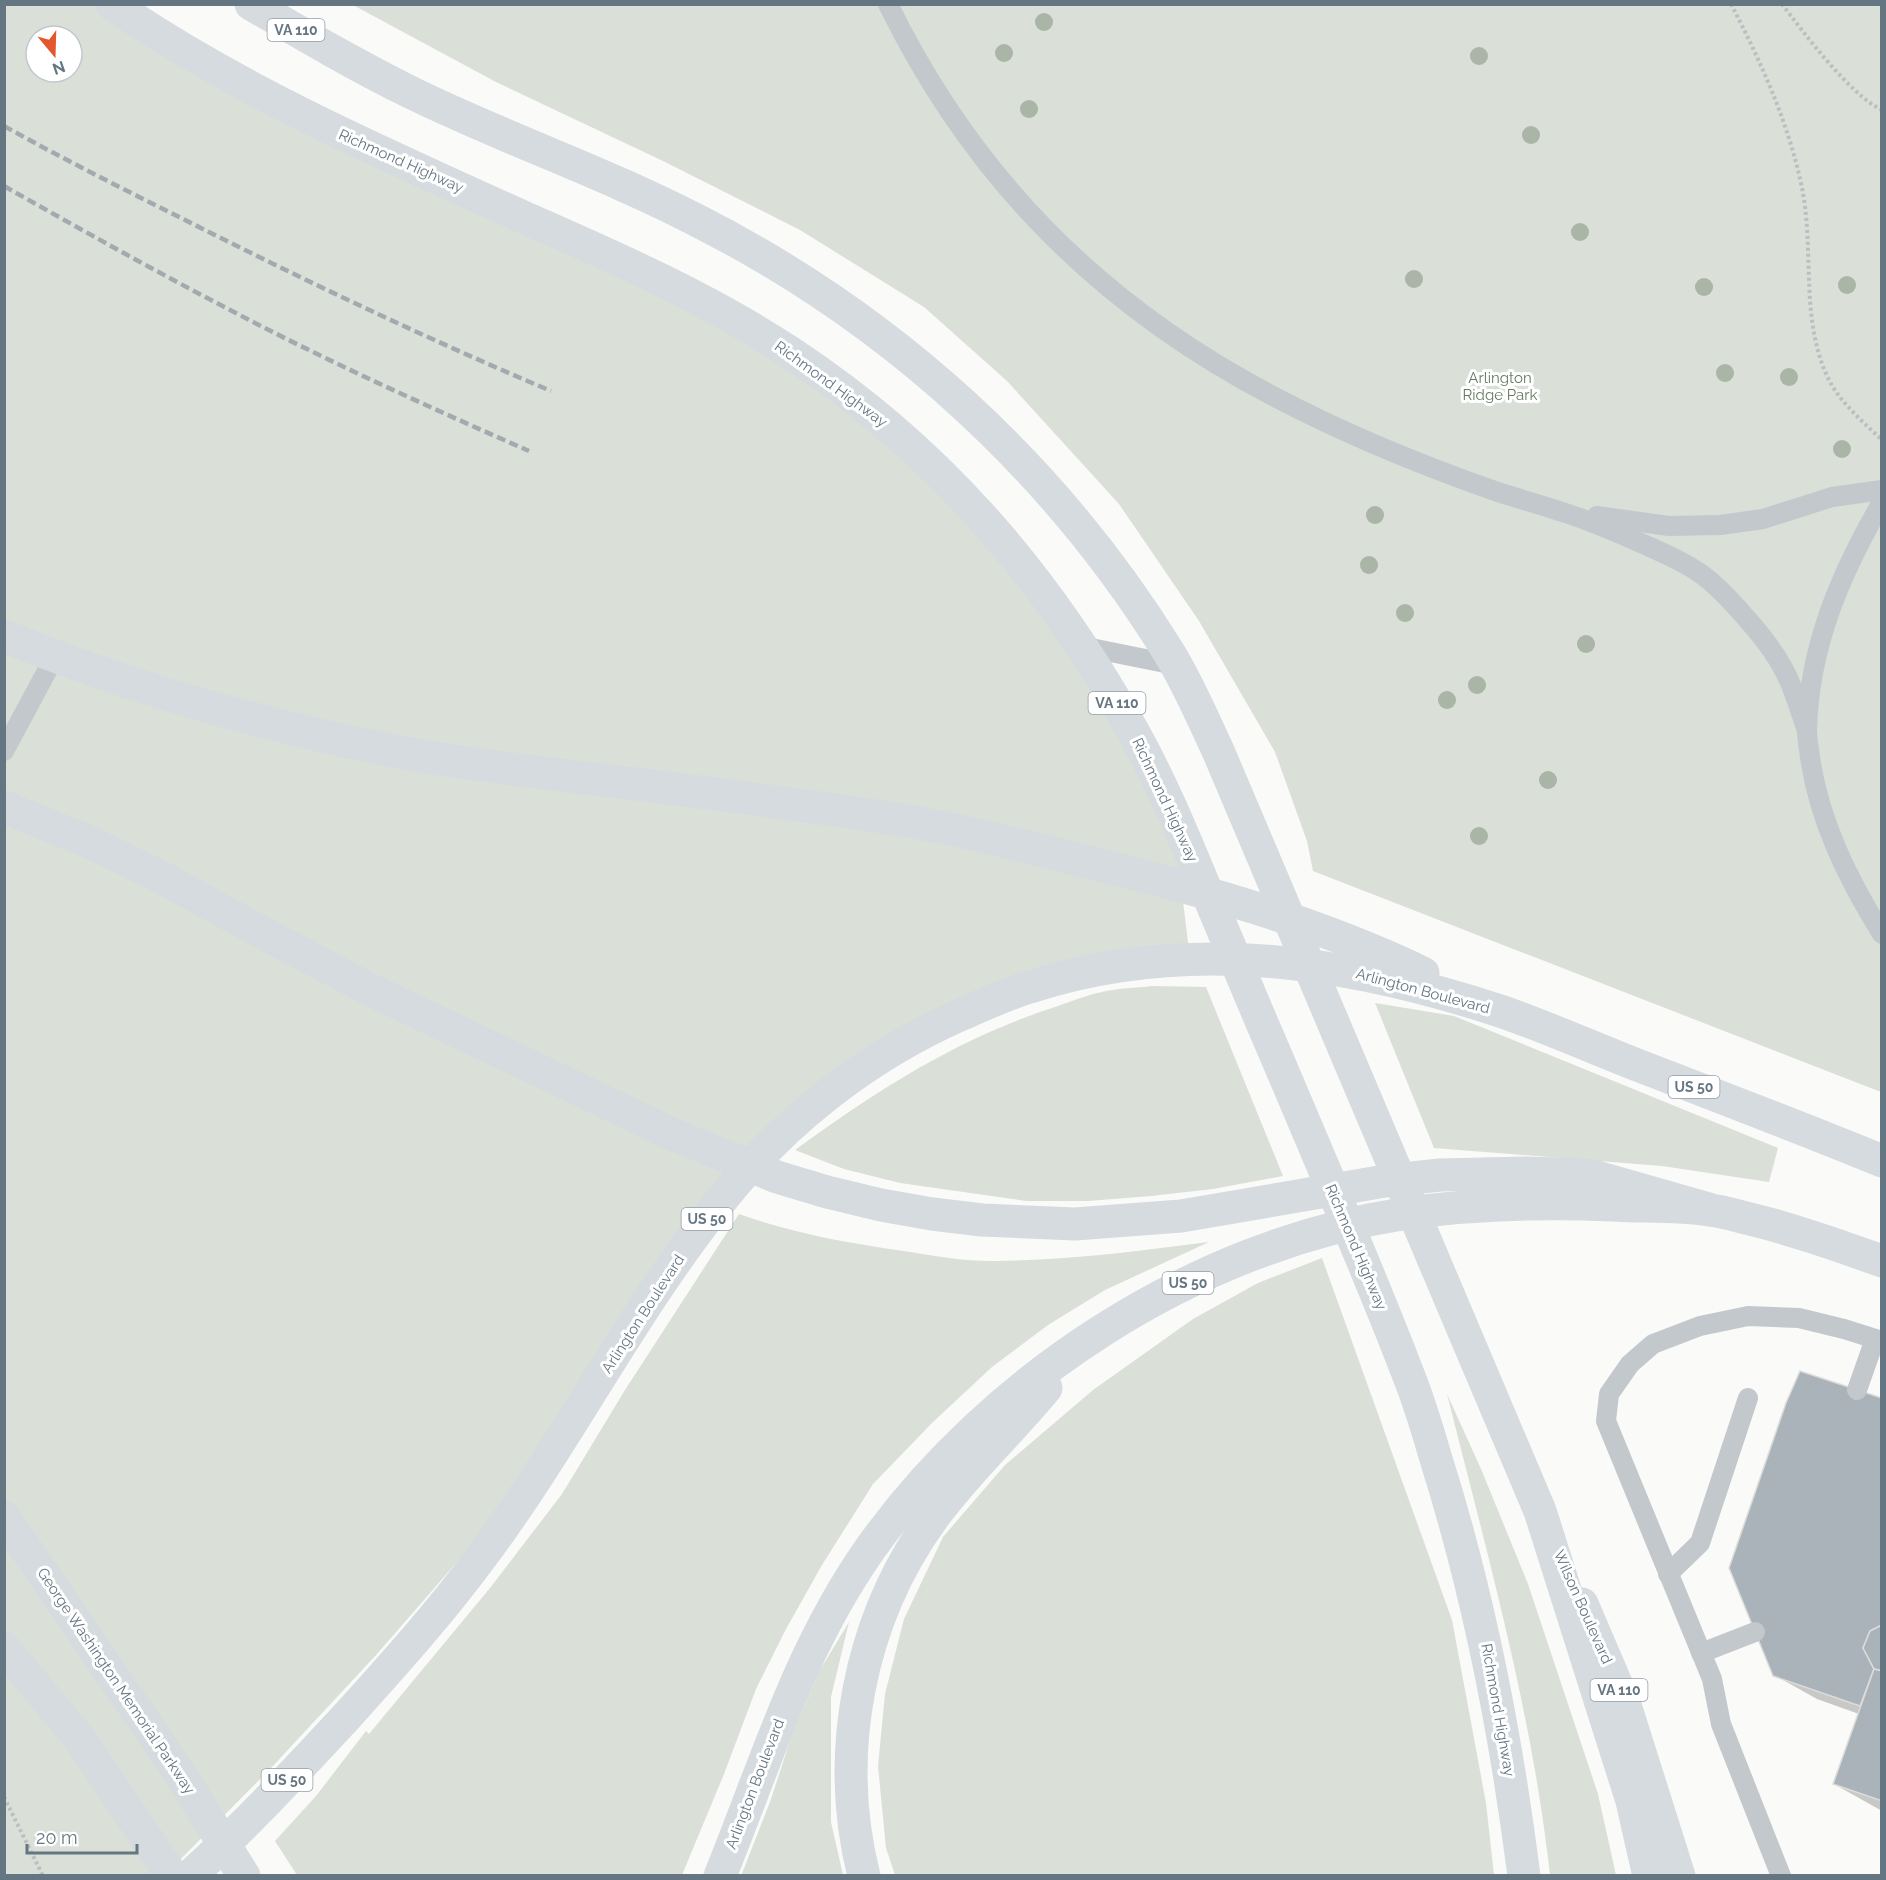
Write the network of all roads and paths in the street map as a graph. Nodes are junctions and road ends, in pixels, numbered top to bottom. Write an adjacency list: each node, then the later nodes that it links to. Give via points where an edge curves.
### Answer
1 (112, 4): 14 (main road, Richmond Highway / VA 110, via 218,71 284,106 651,274 723,310 795,355 870,409 986,519 1028,570)
2 (251, 4): 7 (main road, VA 110)
3 (282, 4): 7 (main road)
4 (888, 4): 12 (lane, via 944,104 988,166 1048,235 1120,299 1225,369 1352,435 1496,491)
5 (1731, 4): 9 (path, via 1761,67 1798,169 1819,352 1841,398)
6 (1782, 4): 8 (path, via 1851,87)
7 (341, 56): 16 (main road, VA 110, via 411,93 700,222 834,301 890,340 1002,440 1052,496 1096,547)
8 (1881, 110)
9 (1881, 440)
10 (1881, 490): 12 (lane, via 1832,497 1752,521 1713,526 1670,526)
11 (1881, 502): 17 (lane, via 1827,615 1815,666)
12 (1561, 511): 17 (lane, via 1659,551 1720,590 1781,664)
13 (4, 636): 15 (main road)
14 (1081, 646): 16 (lane); 42 (main road, Richmond Highway / VA 110, via 1128,722 1172,810 1415,1391 1456,1522 1489,1655)
15 (55, 656): 18 (lane); 21 (main road, via 266,723 403,753 896,819 985,836 1151,878 1266,913)
16 (1175, 665): 29 (main road, VA 110, via 1247,815)
17 (1807, 731): 20 (lane, via 1814,787 1832,837 1854,889)
18 (4, 751)
19 (4, 807): 23 (main road, via 159,876 371,990 618,1108 777,1177 881,1205 982,1220 1075,1224 1181,1216 1385,1181 1482,1173 1590,1175)
20 (1881, 934)
21 (1396, 970): 22 (main road, Arlington Boulevard / US 50); 38 (main road, Arlington Boulevard / US 50, via 1190,959 1081,974 1029,987 939,1024 847,1080 767,1148 720,1202 676,1260 557,1447 478,1561 379,1681 258,1811)
22 (1881, 1161)
23 (1709, 1209): 24 (main road, Arlington Boulevard / US 50, via 1774,1225); 26 (main road, Arlington Boulevard / US 50, via 1497,1205 1399,1215 1300,1239 1217,1269)
24 (1881, 1260)
25 (1878, 1340): 27 (lane); 31 (lane, via 1799,1318 1748,1316 1700,1326 1653,1344 1630,1364 1609,1394 1606,1421)
26 (1083, 1343): 40 (main road, Arlington Boulevard / US 50, via 1024,1386 979,1426 902,1508 869,1551 801,1670); 41 (main road, via 962,1481 926,1528 892,1587 866,1659 854,1721 851,1790)
27 (1857, 1390)
28 (1748, 1398): 31 (lane, via 1700,1543)
29 (1540, 1511): 43 (main road, via 1632,1801); 44 (main road, Wilson Boulevard / VA 110, via 1624,1702)
30 (4, 1517): 39 (main road, George Washington Memorial Parkway, via 176,1768)
31 (1668, 1574): 34 (lane)
32 (1755, 1632): 34 (lane)
33 (4, 1648): 37 (main road, via 80,1739)
34 (1701, 1653): 45 (lane, via 1712,1679 1721,1724)
35 (4, 1797): 36 (path)
36 (43, 1875)
37 (172, 1875)
38 (190, 1875)
39 (244, 1875)
40 (720, 1875)
41 (864, 1875)
42 (1524, 1875)
43 (1649, 1875)
44 (1679, 1875)
45 (1781, 1875)

